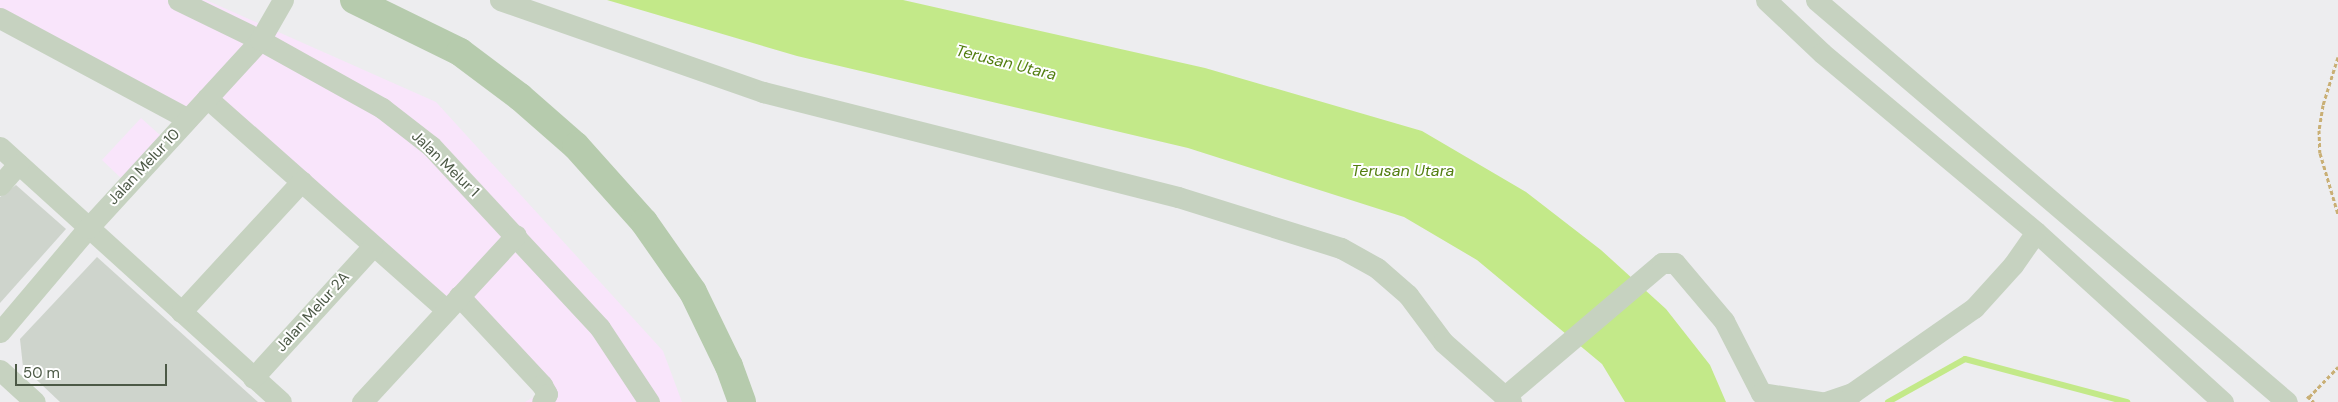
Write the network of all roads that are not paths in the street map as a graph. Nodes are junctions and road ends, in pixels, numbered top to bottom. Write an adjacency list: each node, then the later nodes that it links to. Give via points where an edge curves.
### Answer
1 (178, 0): 8 (street, Jalan Melur 1)
2 (283, 0): 8 (street, Jalan Melur 10)
3 (354, 0): 30 (main road, via 460,52 520,97 576,146 644,222 693,292 729,366)
4 (500, 0): 24 (street, via 763,92 1178,197 1341,248 1377,268 1408,295 1443,342)
5 (1766, 0): 16 (street, via 1822,52)
6 (1816, 0): 34 (street)
7 (0, 18): 10 (street)
8 (260, 40): 9 (street, Jalan Melur 10); 17 (street, Jalan Melur 1, via 382,108 406,126 431,146)
9 (207, 98): 10 (street, Jalan Melur 10); 13 (street)
10 (188, 119): 15 (street, Jalan Melur 10)
11 (0, 147): 12 (street)
12 (18, 164): 14 (street); 15 (street)
13 (302, 181): 18 (street); 20 (street)
14 (0, 185)
15 (88, 228): 20 (street); 21 (street, Jalan Melur 10)
16 (2036, 232): 32 (street, via 2013,265 1974,308 1852,392); 33 (street)
17 (516, 236): 19 (street); 29 (street, Jalan Melur 1, via 600,328)
18 (373, 246): 19 (street); 23 (street, Jalan Melur 2A)
19 (453, 303): 27 (street); 28 (street, via 542,385 547,394)
20 (181, 312): 23 (street)
21 (0, 332)
22 (0, 370): 25 (street)
23 (253, 378): 26 (street)
24 (1509, 396): 31 (street, via 1662,262 1675,262 1702,291 1724,322 1761,393)
25 (35, 402)
26 (281, 402)
27 (362, 402)
28 (542, 402)
29 (649, 402)
30 (742, 402)
31 (1822, 402)
32 (1826, 402)
33 (2223, 402)
34 (2287, 402)

